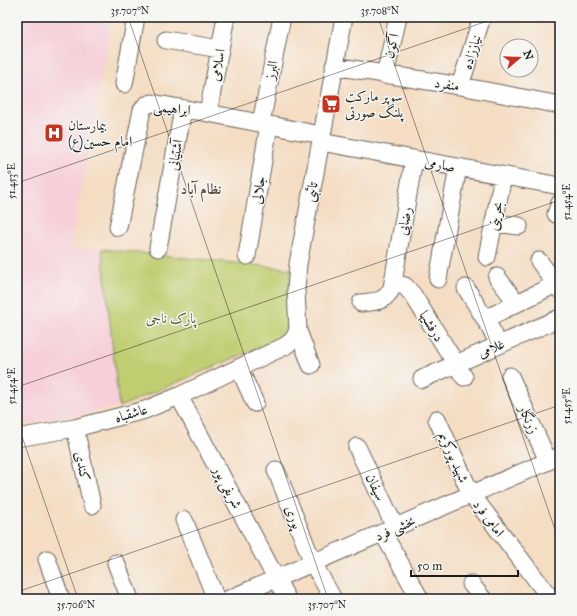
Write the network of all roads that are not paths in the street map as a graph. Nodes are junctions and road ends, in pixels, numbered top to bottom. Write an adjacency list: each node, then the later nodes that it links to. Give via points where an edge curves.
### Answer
1 (136, 17): 11 (street)
2 (226, 17): 8 (street, اسلامی)
3 (282, 17): 16 (street, البرز)
4 (344, 17): 9 (street, تائبی)
5 (398, 17): 10 (street, آگون)
6 (482, 17): 12 (street, نیاززاده)
7 (166, 40): 8 (street)
8 (220, 49): 15 (street, اسلامی)
9 (334, 66): 10 (street, منفرد); 17 (street, تائبی)
10 (385, 75): 12 (street, منفرد)
11 (124, 84)
12 (460, 86): 13 (street, منفرد)
13 (560, 105)
14 (183, 108): 15 (street, ابراهیمی); 24 (street, ابراهیمی, via 152,103 142,110); 25 (street, آشتیانی)
15 (208, 113): 16 (street, ابراهیمی)
16 (265, 124): 17 (street, ابراهیمی); 26 (street, جلالی)
17 (321, 138): 18 (street, صارمی); 38 (street, تائبی, via 298,264)
18 (414, 159): 19 (street, صارمی); 31 (street, رضایی)
19 (458, 167): 20 (street, صارمی); 30 (street)
20 (503, 176): 21 (street, صارمی); 22 (street, بحرینی)
21 (560, 186)
22 (494, 223): 23 (street); 27 (street, بحرینی)
23 (519, 226)
24 (118, 227)
25 (158, 248)
26 (247, 256)
27 (487, 257)
28 (539, 260): 32 (street)
29 (497, 277): 35 (street)
30 (438, 279)
31 (394, 283): 34 (street, via 385,299); 42 (street, درفشیها, via 405,286 413,295)
32 (558, 287): 35 (street)
33 (466, 288): 37 (street)
34 (361, 303)
35 (517, 303): 37 (street)
36 (560, 318): 42 (street, غلامی)
37 (485, 319): 39 (street)
38 (298, 331): 40 (street, تائبی); 41 (street, عاشقباه, via 289,344)
39 (494, 335)
40 (311, 365)
41 (239, 368): 45 (street, عاشقباه); 46 (street)
42 (460, 371): 44 (street, غلامی)
43 (510, 376): 51 (street, زرنگار)
44 (422, 379)
45 (180, 396): 48 (street, عاشقباه, via 134,414); 60 (street, شریفی پور)
46 (255, 403)
47 (437, 419): 53 (street, شهید پورکریم)
48 (76, 428): 49 (street, عاشقباه); 54 (street, کندی)
49 (17, 438)
50 (357, 447): 56 (street, سیفان)
51 (554, 458): 53 (street, بخشی فرد)
52 (276, 470): 59 (street, پوری)
53 (471, 494): 56 (street, بخشی فرد); 70 (street, امامی فرد)
54 (92, 505)
55 (184, 520): 64 (street)
56 (389, 530): 59 (street, بخشی فرد); 68 (street, سیفان)
57 (48, 559): 62 (street)
58 (116, 563): 63 (street)
59 (313, 563): 60 (street, بخشی فرد); 67 (street, پوری)
60 (276, 579): 65 (street, بخشی فرد); 66 (street, شریفی پور)
61 (471, 584): 69 (street)
62 (61, 599)
63 (130, 599)
64 (216, 599)
65 (229, 599)
66 (287, 599)
67 (333, 599)
68 (420, 599)
69 (483, 599)
70 (551, 599)

